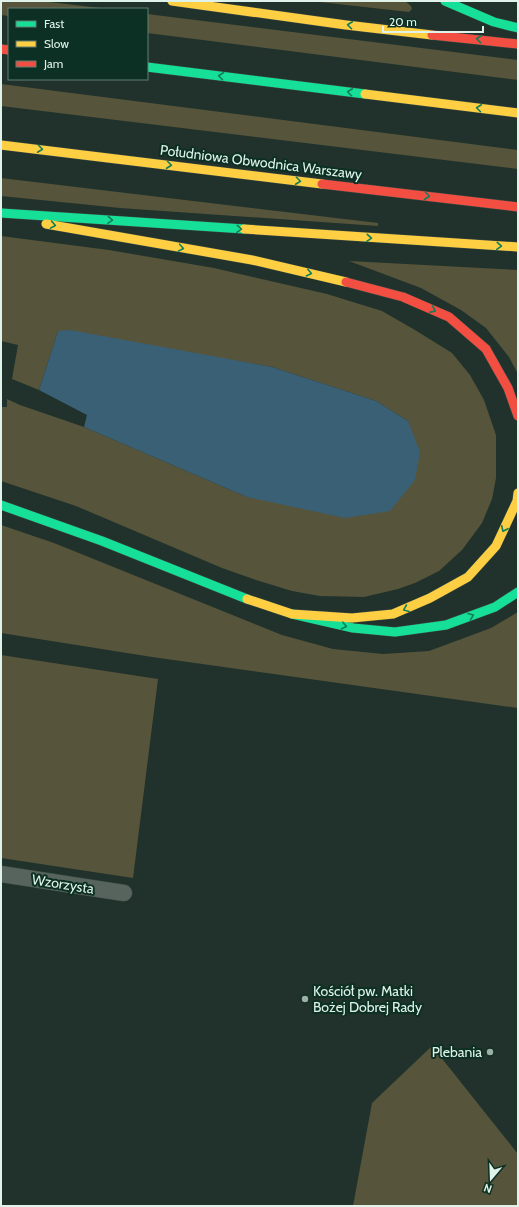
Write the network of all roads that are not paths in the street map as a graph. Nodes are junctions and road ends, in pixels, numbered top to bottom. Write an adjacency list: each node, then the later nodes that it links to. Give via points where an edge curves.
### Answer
1 (172, 1): 4 (main road, one-way to 1, via 346,25)
2 (445, 1): 3 (main road, via 494,22)
3 (518, 28)
4 (518, 44)
5 (148, 67): 6 (main road, one-way to 5)
6 (518, 113)
7 (1, 145): 8 (main road, Południowa Obwodnica Warszawy, one-way to 8)
8 (518, 207)
9 (1, 213): 11 (main road, one-way to 11)
10 (1, 216): 12 (main road, one-way to 12, via 252,260 404,297 450,317 486,349 508,388)
11 (518, 247)
12 (518, 416)
13 (518, 493): 16 (main road, one-way to 16, via 517,501 496,546 468,577 430,598 393,614 352,618)
14 (1, 505): 16 (main road, via 102,541 246,599)
15 (518, 592): 16 (main road, one-way to 15, via 353,628 395,632 446,625 495,606)
16 (292, 614)
17 (1, 874): 18 (lane, Wzorzysta)
18 (124, 893)

